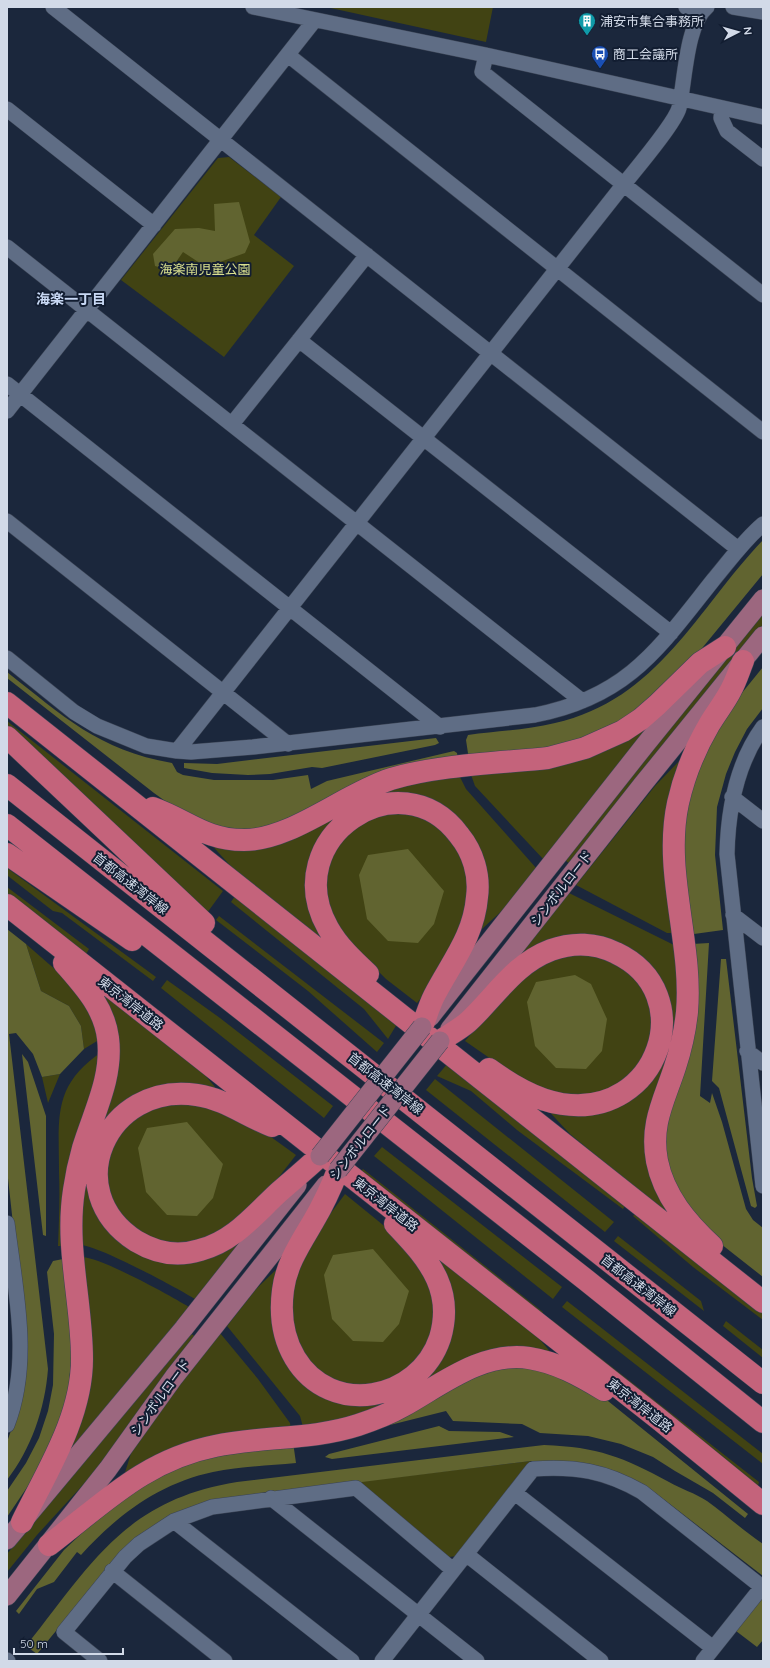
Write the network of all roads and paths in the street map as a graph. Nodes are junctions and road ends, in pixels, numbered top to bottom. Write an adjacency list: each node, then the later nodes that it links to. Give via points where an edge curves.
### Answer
1 (53, 7): 14 (street)
2 (253, 7): 7 (street)
3 (686, 7): 5 (street)
4 (733, 7): 6 (street)
5 (704, 10): 10 (street, via 698,17 693,32)
6 (763, 12)
7 (314, 21): 8 (street); 9 (street)
8 (288, 55): 14 (street); 20 (street)
9 (486, 55): 10 (street); 16 (street, via 482,72)
10 (680, 98): 11 (street); 16 (street, via 676,115)
11 (722, 108): 13 (street); 15 (street, via 721,118 727,131)
12 (7, 109): 17 (street)
13 (763, 117)
14 (221, 140): 17 (street); 19 (street)
15 (763, 159)
16 (624, 184): 20 (street); 21 (street)
17 (154, 225): 22 (street)
18 (7, 247): 22 (street)
19 (366, 255): 23 (street); 24 (street)
20 (557, 269): 24 (street); 29 (street)
21 (763, 295)
22 (87, 310): 26 (street); 28 (street)
23 (299, 340): 28 (street); 30 (street)
24 (490, 354): 30 (street); 34 (street)
25 (7, 384): 26 (street)
26 (20, 394): 27 (street); 36 (street)
27 (7, 411)
28 (232, 424): 32 (street)
29 (763, 432)
30 (424, 438): 32 (street); 37 (street)
31 (7, 521): 42 (street)
32 (357, 523): 36 (street); 43 (street)
33 (763, 524): 34 (street)
34 (738, 549): 37 (street)
35 (763, 599): 39 (main road, シンボルロード)
36 (290, 608): 42 (street); 45 (street)
37 (671, 633): 43 (street, via 638,669 603,693)
38 (763, 636): 41 (main road, シンボルロード)
39 (725, 647): 52 (highway, via 700,663 641,719 597,743 548,758 416,773 392,779 366,788 297,825 261,839 214,836 182,823 165,812); 63 (main road, シンボルロード, via 644,745)
40 (7, 658): 49 (street, via 74,712 97,726 141,744)
41 (743, 661): 64 (main road, シンボルロード); 75 (highway, via 731,690 693,757 684,780 675,821 675,858 688,987 687,1009 681,1048 655,1125 655,1142 662,1181 682,1214)
42 (223, 692): 48 (street); 49 (street)
43 (582, 701): 45 (street, via 535,715)
44 (7, 703): 52 (highway)
45 (440, 727): 48 (street)
46 (763, 727): 51 (street, via 745,760)
47 (7, 737): 60 (highway, via 217,935)
48 (288, 744): 49 (street)
49 (177, 751)
50 (7, 785): 60 (highway, 首都高速湾岸線)
51 (732, 797): 53 (street); 57 (street, via 727,854)
52 (128, 800): 61 (highway)
53 (763, 821)
54 (7, 825): 62 (highway)
55 (7, 854): 62 (highway, via 181,975)
56 (7, 905): 58 (highway, 東京湾岸道路)
57 (733, 915): 59 (street); 65 (street)
58 (26, 920): 68 (highway, 東京湾岸道路); 86 (highway, via 92,996 105,1023 109,1054 103,1091 83,1148 74,1192 72,1253 82,1359 80,1383 67,1427)
59 (763, 938)
60 (290, 1008): 78 (highway, 首都高速湾岸線)
61 (401, 1016): 63 (highway, via 387,994 345,951 329,929 320,909 316,891 319,859 343,825 358,813 380,805 406,804 426,809 451,825 463,840 475,868 478,895 473,922 461,951 434,997); 66 (highway)
62 (254, 1019): 80 (highway)
63 (422, 1027): 69 (main road, シンボルロード, bridge)
64 (440, 1041): 66 (highway, via 467,1022 509,977 538,956 569,945 590,945 607,949 630,961 648,980 655,993 662,1033 655,1058 630,1088 605,1101 592,1104 561,1104 532,1094 487,1068); 70 (main road, シンボルロード, bridge)
65 (747, 1051): 67 (street); 71 (street)
66 (459, 1061): 75 (highway)
67 (763, 1063)
68 (301, 1137): 69 (highway, via 262,1122 229,1104 196,1095 158,1096 132,1108 114,1125 105,1139 98,1163 98,1183 103,1204 115,1223 130,1237 152,1249 174,1254 187,1253 224,1241 249,1222); 72 (highway, 東京湾岸道路)
69 (320, 1156): 86 (main road, シンボルロード, via 184,1328)
70 (338, 1170): 72 (highway, via 324,1202 298,1245 287,1274 282,1306 283,1325 295,1358 313,1378 336,1391 364,1395 388,1391 411,1379 422,1369 437,1347 442,1333 444,1309 442,1294 427,1261); 88 (main road, シンボルロード, via 157,1400)
71 (763, 1182)
72 (366, 1188): 79 (highway, 東京湾岸道路)
73 (7, 1223): 74 (street)
74 (10, 1269): 77 (street, via 22,1351)
75 (761, 1301)
76 (7, 1360): 77 (street)
77 (20, 1370): 81 (street)
78 (763, 1383)
79 (660, 1420): 84 (highway, 東京湾岸道路); 88 (highway, via 624,1403 585,1378 558,1366 527,1358 494,1360 464,1371 389,1413 358,1425 326,1432 217,1445 178,1456 131,1481)
80 (763, 1422)
81 (7, 1425)
82 (515, 1492): 89 (street); 94 (street); 94 (street, via 533,1469 573,1469 597,1472 621,1480 667,1510 762,1586)
83 (271, 1498): 85 (street, via 212,1507); 90 (street, via 356,1488); 93 (street)
84 (763, 1504)
85 (174, 1521): 91 (street, via 139,1544); 97 (street)
86 (22, 1522): 87 (main road, シンボルロード)
87 (7, 1540)
88 (49, 1545): 92 (main road, シンボルロード)
89 (466, 1554): 90 (street); 100 (street)
90 (453, 1570): 93 (street)
91 (112, 1571): 95 (street, via 64,1632); 96 (street)
92 (7, 1596)
93 (419, 1615): 98 (street); 99 (street)
94 (713, 1648): 101 (street)
95 (100, 1661)
96 (225, 1661)
97 (352, 1661)
98 (382, 1661)
99 (477, 1661)
100 (601, 1661)
101 (703, 1661)

